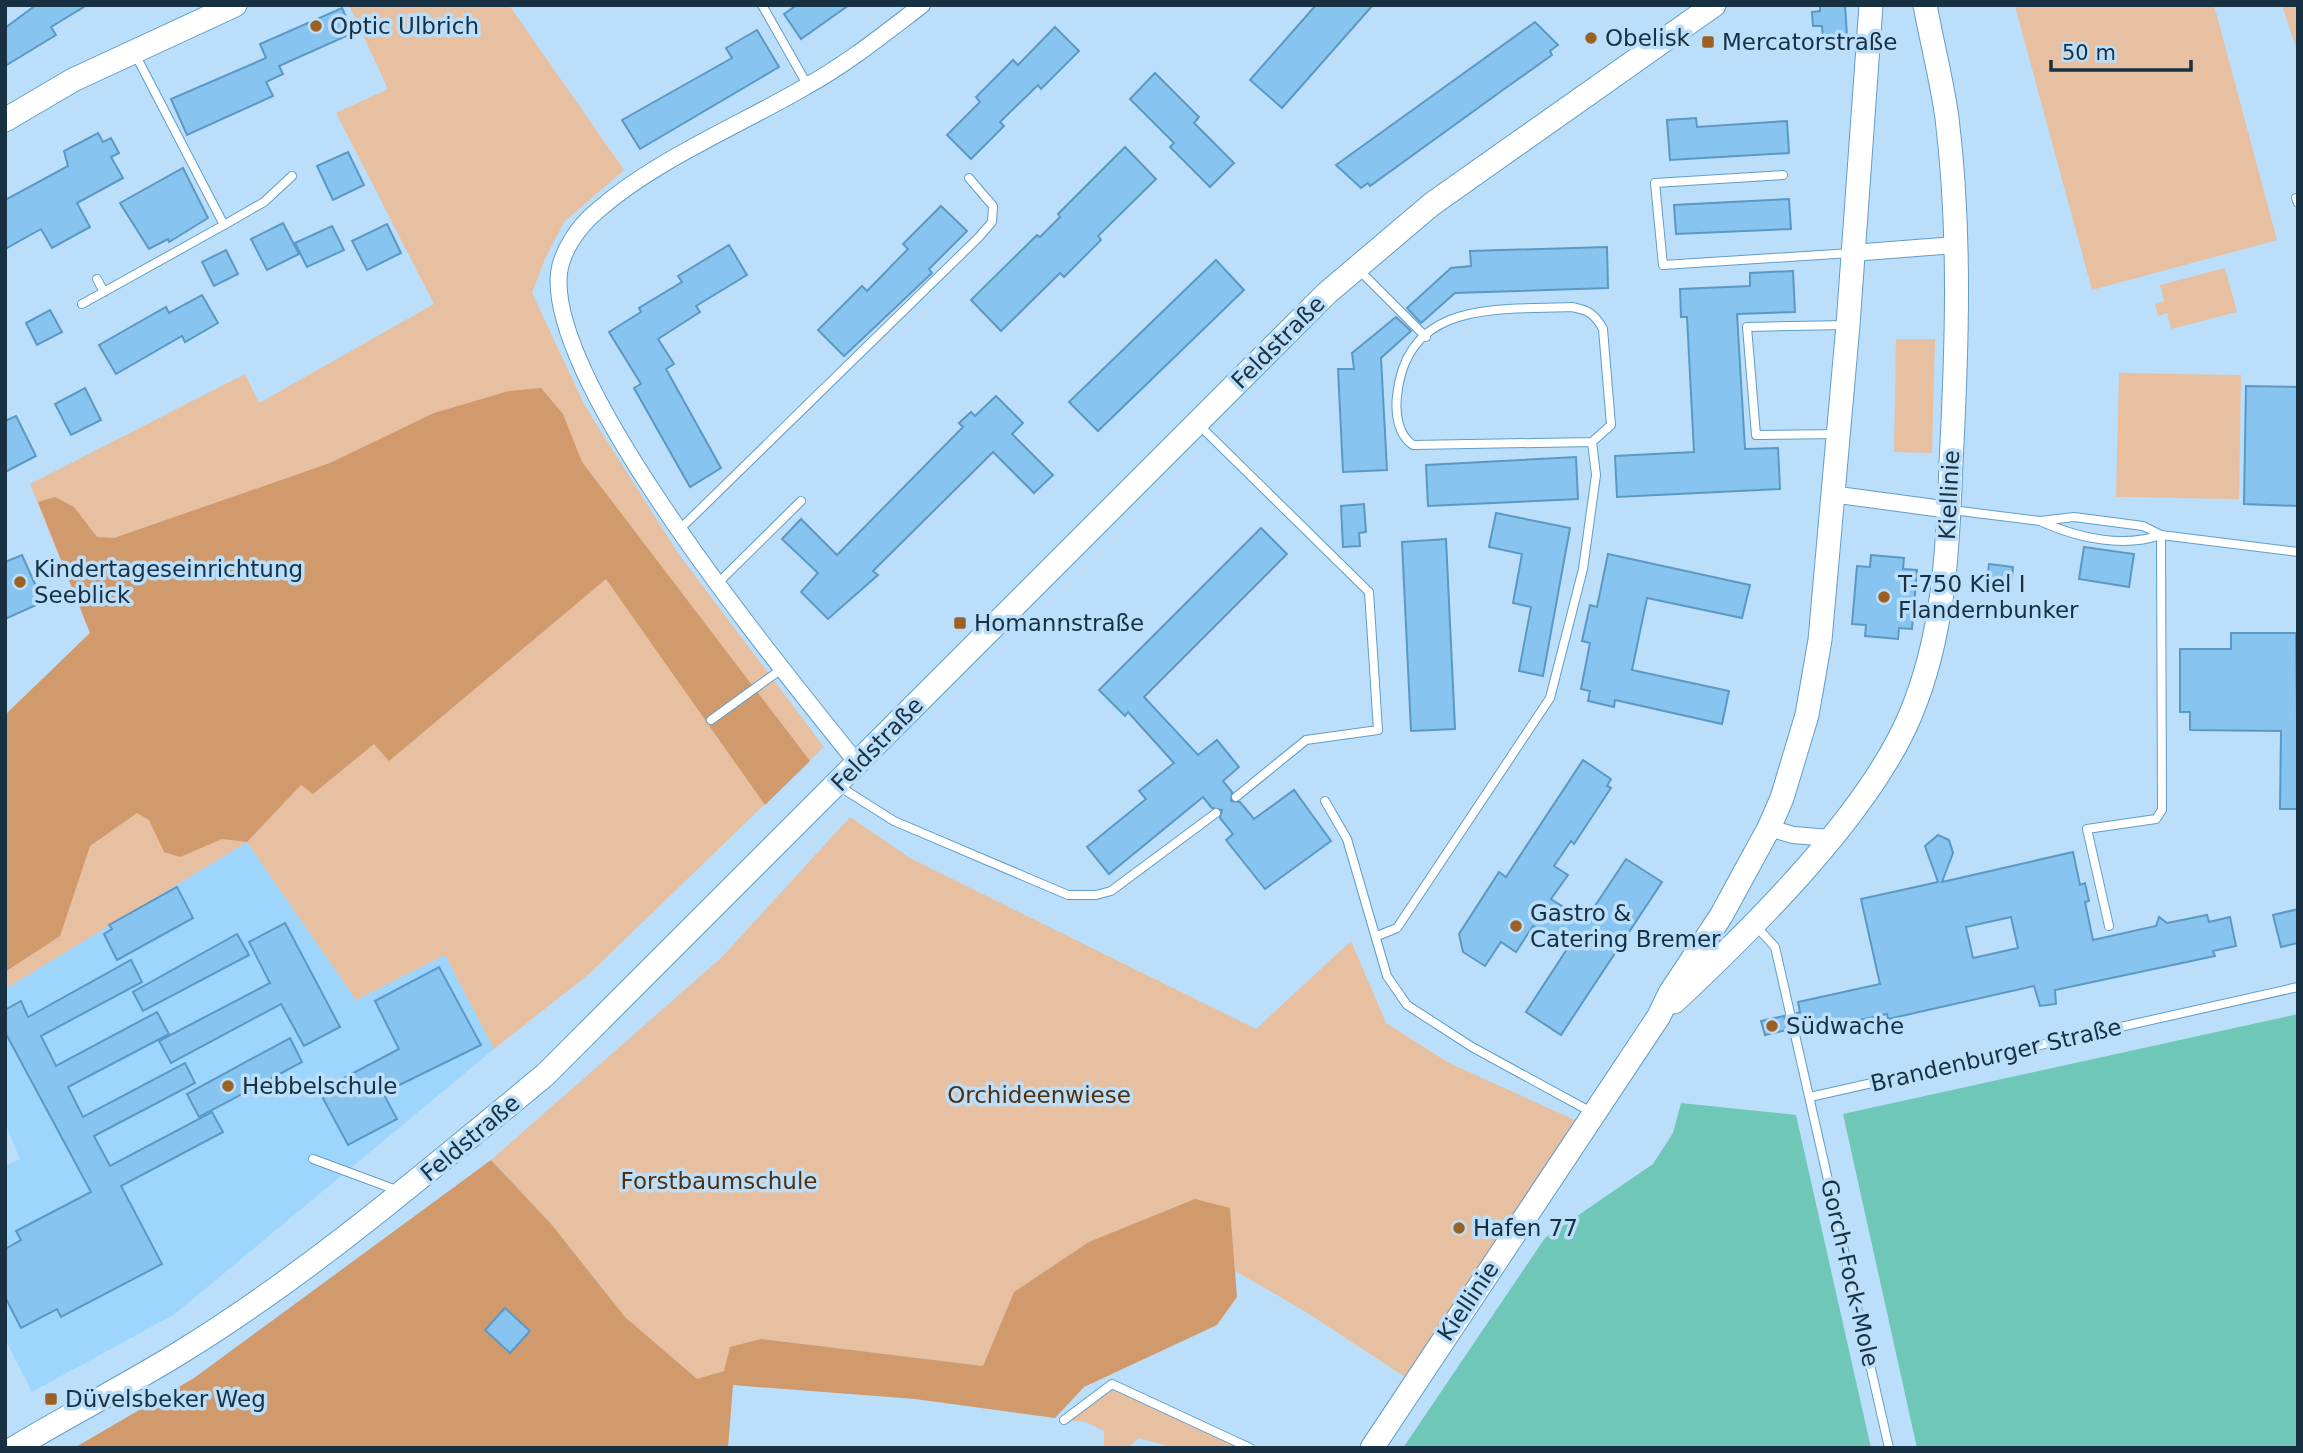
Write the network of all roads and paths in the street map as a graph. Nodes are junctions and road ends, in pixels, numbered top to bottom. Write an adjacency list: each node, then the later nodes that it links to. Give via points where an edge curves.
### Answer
1 (235, 5): 7 (street)
2 (762, 5): 8 (lane)
3 (922, 5): 8 (street)
4 (1714, 5): 16 (street, Feldstraße, via 1494,158)
5 (1871, 5): 15 (street, Kiellinie)
6 (1925, 5): 14 (street, Kiellinie, via 1947,118)
7 (134, 51): 9 (street); 13 (lane)
8 (808, 86): 29 (street, via 635,182 595,212 567,248 562,262 559,275 566,327 598,401)
9 (5, 120)
10 (1783, 175): 15 (lane, via 1655,183 1663,265)
11 (292, 176): 13 (lane, via 264,202)
12 (969, 178): 29 (lane, via 993,206 992,222)
13 (224, 225): 18 (lane)
14 (1955, 245): 15 (street); 27 (street, Kiellinie)
15 (1852, 253): 20 (street, Kiellinie)
16 (1356, 266): 21 (lane); 22 (street, Feldstraße)
17 (97, 278): 18 (lane)
18 (104, 292): 19 (lane)
19 (82, 304)
20 (1848, 325): 23 (street, Kiellinie); 23 (lane, via 1747,327 1756,435)
21 (1426, 337): 24 (lane, via 1400,369 1396,401 1405,440 1413,445); 24 (lane, via 1459,314 1481,310 1572,307 1596,315 1605,342 1611,425)
22 (1197, 422): 35 (street, Feldstraße); 37 (lane, via 1369,592 1378,730 1307,740)
23 (1837, 435): 25 (street, Kiellinie)
24 (1592, 442): 44 (lane, via 1596,475 1583,569 1550,698 1397,929)
25 (1831, 494): 27 (street); 40 (street, Kiellinie, via 1820,640 1807,715)
26 (801, 501): 32 (lane)
27 (1950, 510): 28 (lane); 41 (street, Kiellinie, via 1937,636 1910,716 1883,767)
28 (2040, 521): 30 (lane, via 2074,517 2143,526); 30 (lane, via 2072,536 2141,542)
29 (679, 530): 32 (street)
30 (2161, 535): 31 (lane); 43 (lane, via 2162,810 2156,818 2087,829)
31 (2298, 552)
32 (718, 583): 33 (street)
33 (783, 668): 34 (lane); 35 (street)
34 (711, 720)
35 (857, 764): 36 (street, Feldstraße)
36 (837, 785): 39 (lane, via 894,821 1068,895 1111,891); 50 (street, Feldstraße, via 545,1075)
37 (1236, 797)
38 (1325, 801): 44 (lane, via 1347,839)
39 (1216, 813)
40 (1769, 828): 41 (street); 46 (street, Kiellinie)
41 (1831, 838): 42 (street, Kiellinie)
42 (1754, 923): 46 (street, Kiellinie); 47 (lane, via 1775,947)
43 (2109, 926)
44 (1377, 936): 48 (lane, via 1387,976 1407,1005 1472,1047)
45 (2298, 987): 47 (lane, Brandenburger Straße)
46 (1659, 1016): 48 (street, Kiellinie)
47 (1810, 1097): 55 (lane, Gorch-Fock-Mole)
48 (1593, 1113): 54 (street, Kiellinie)
49 (313, 1159): 50 (lane)
50 (406, 1193): 52 (street, Feldstraße, via 181,1352)
51 (1064, 1420): 53 (lane, via 1112,1384)
52 (14, 1448)
53 (1250, 1448)
54 (1371, 1448)
55 (1889, 1448)

